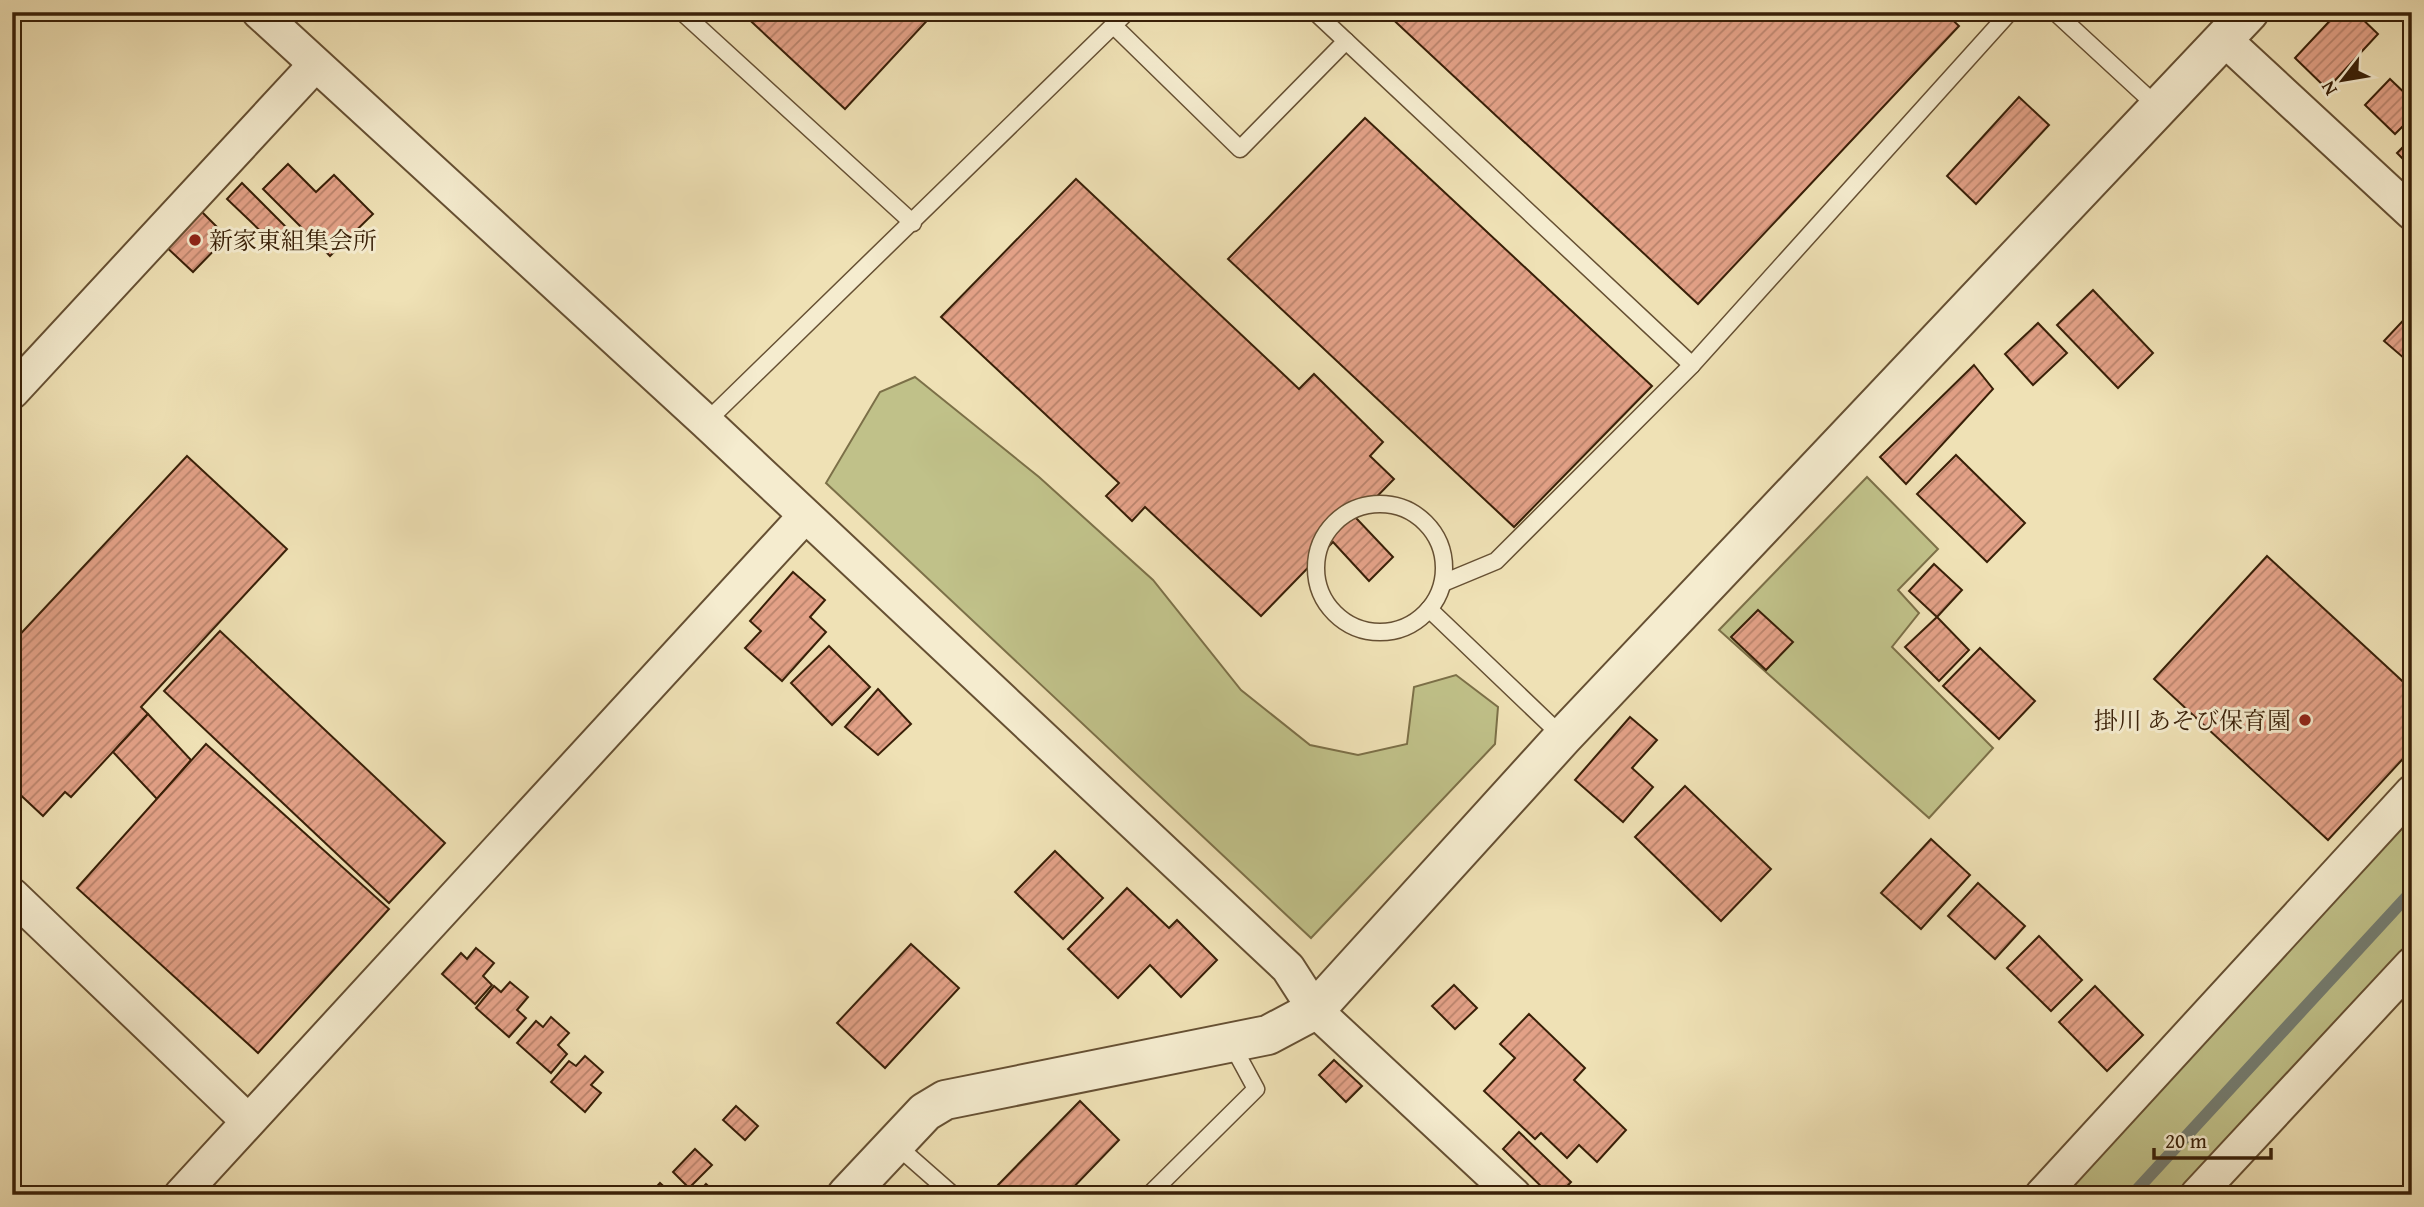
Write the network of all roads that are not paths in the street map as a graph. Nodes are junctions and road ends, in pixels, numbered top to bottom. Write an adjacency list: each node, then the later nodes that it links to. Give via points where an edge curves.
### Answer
1 (259, 12): 10 (street)
2 (682, 12): 13 (lane)
3 (1127, 12): 8 (lane)
4 (1315, 12): 9 (lane)
5 (2010, 12): 14 (lane)
6 (2055, 12): 11 (lane)
7 (2236, 25): 11 (street); 12 (street)
8 (1114, 26): 9 (lane, via 1240,149); 13 (lane)
9 (1346, 41): 14 (lane)
10 (315, 65): 15 (street); 16 (street)
11 (2159, 108): 20 (street)
12 (2412, 213)
13 (913, 223): 16 (lane)
14 (1692, 365): 18 (lane, via 1496,561)
15 (12, 392)
16 (706, 422): 17 (street)
17 (805, 516): 24 (street, via 1288,968); 26 (street)
18 (1443, 583): 19 (lane); 19 (lane, via 1445,561 1438,540 1426,522 1409,510 1389,504 1348,512 1331,525 1320,543 1317,585 1341,620 1382,634 1403,629)
19 (1429, 610): 20 (lane)
20 (1563, 737): 24 (street)
21 (2412, 792): 33 (street)
22 (12, 895): 26 (street)
23 (2412, 964): 34 (street)
24 (1315, 1010): 25 (street, via 1268,1035); 32 (street)
25 (1231, 1043): 27 (street, via 946,1100 925,1112); 31 (lane, via 1256,1088)
26 (248, 1121): 28 (street)
27 (895, 1144): 29 (street); 30 (lane)
28 (181, 1195)
29 (846, 1195)
30 (953, 1195)
31 (1149, 1195)
32 (1514, 1195)
33 (2042, 1195)
34 (2197, 1195)

